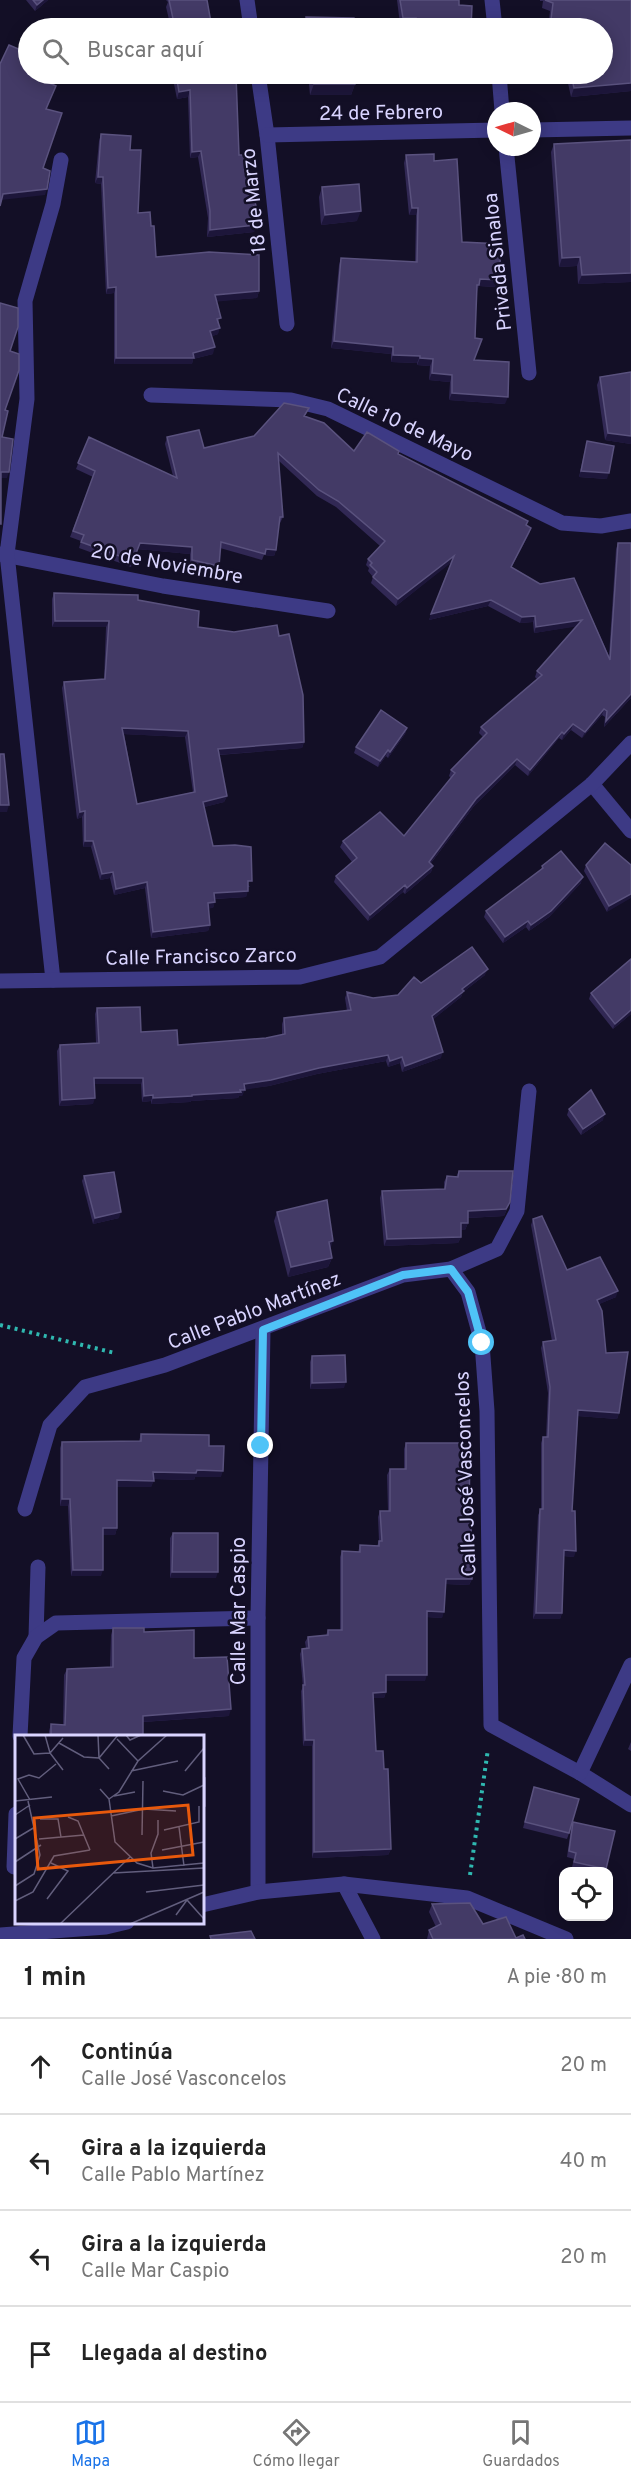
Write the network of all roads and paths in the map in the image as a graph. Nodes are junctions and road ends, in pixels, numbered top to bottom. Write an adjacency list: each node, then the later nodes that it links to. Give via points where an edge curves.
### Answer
1 (247, 0): 3 (street)
2 (492, 0): 4 (street)
3 (250, 18)
4 (494, 18)
5 (259, 84): 11 (street, 18 de Marzo)
6 (500, 84): 7 (street)
7 (501, 102)
8 (631, 128): 10 (street)
9 (487, 130): 11 (street, 24 de Febrero)
10 (541, 130)
11 (267, 135): 14 (street, 18 de Marzo)
12 (507, 156): 15 (street, Privada Sinaloa)
13 (61, 160): 18 (street, via 53,204 25,301 27,399)
14 (287, 324)
15 (529, 373)
16 (151, 396): 17 (street, Calle 10 de Mayo, via 291,400 328,409 562,523 601,526)
17 (631, 521)
18 (4, 554): 19 (street, 20 de Noviembre, via 163,586); 23 (street)
19 (328, 611)
20 (631, 743): 21 (street, Calle Francisco Zarco)
21 (591, 784): 22 (street); 23 (street, Calle Francisco Zarco, via 380,957 300,977)
22 (631, 831)
23 (53, 980): 24 (street, Calle Francisco Zarco)
24 (0, 981)
25 (529, 1091): 26 (street, via 517,1211 497,1250)
26 (451, 1269): 28 (street, Calle Pablo Martínez, via 403,1275); 35 (street, Calle José Vasconcelos, via 468,1292 482,1343 487,1411)
27 (0, 1325): 29 (path)
28 (263, 1330): 30 (street, Calle Pablo Martínez, via 165,1365 85,1387 50,1425); 32 (street, Calle Mar Caspio)
29 (121, 1355)
30 (25, 1509)
31 (38, 1567): 33 (street)
32 (258, 1618): 33 (street, via 56,1623); 42 (street, Calle Mar Caspio)
33 (36, 1637): 36 (street, via 24,1658)
34 (631, 1665): 37 (street)
35 (491, 1725): 37 (street); 43 (path)
36 (20, 1735)
37 (580, 1773): 38 (street)
38 (631, 1805)
39 (15, 1840): 40 (street)
40 (14, 1867)
41 (344, 1884): 42 (street); 43 (street); 48 (street)
42 (258, 1892): 44 (street)
43 (467, 1898): 49 (street)
44 (204, 1905)
45 (126, 1924): 46 (street)
46 (109, 1933): 47 (street)
47 (0, 1935)
48 (373, 1939)
49 (566, 1939)

